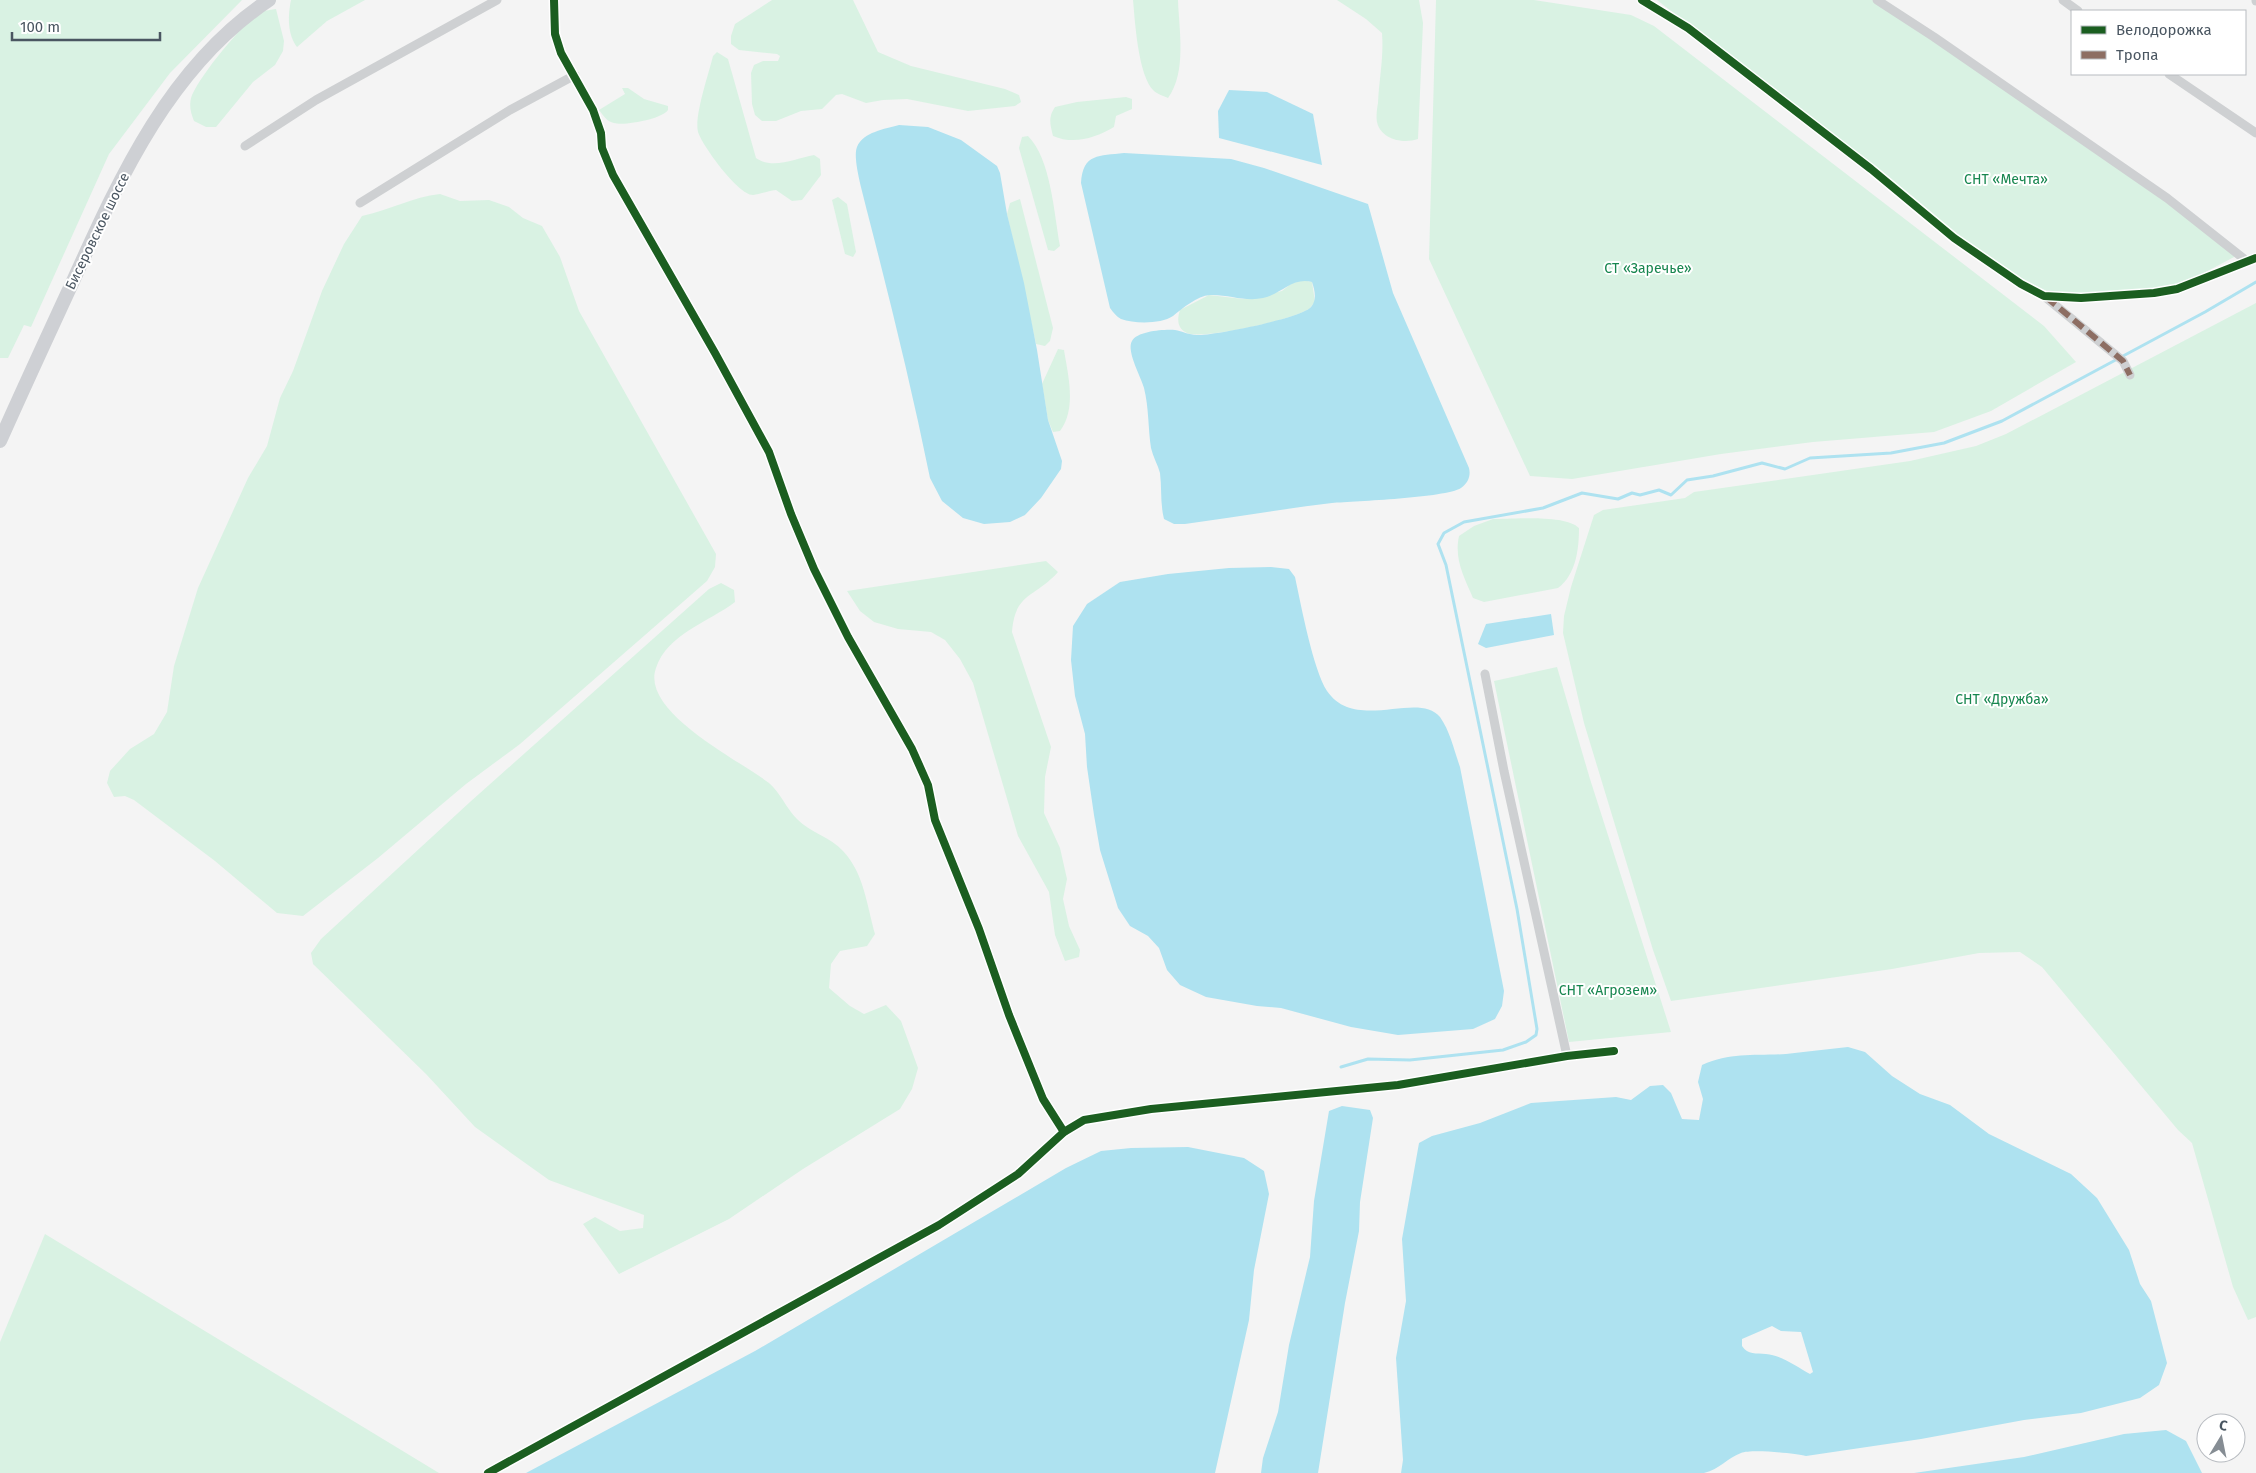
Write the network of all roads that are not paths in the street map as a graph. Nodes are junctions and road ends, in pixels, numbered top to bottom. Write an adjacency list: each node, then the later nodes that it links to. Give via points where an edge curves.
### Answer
1 (268, 0): 16 (main road, Бисеровское шоссе, via 222,36 170,96 114,191)
2 (497, 0): 11 (street, via 316,100)
3 (554, 0): 8 (street, via 555,34 561,53)
4 (1642, 0): 14 (street, via 1688,28 1871,169 1954,238)
5 (1877, 0): 13 (street, via 2168,198)
6 (2063, 0): 7 (street)
7 (2077, 10)
8 (575, 75): 12 (street, via 510,110); 20 (street, via 602,133 602,148 613,176 769,452 814,569 848,637 912,749 928,785 935,820 979,928 1009,1015 1043,1099)
9 (2170, 75): 10 (street)
10 (2256, 133)
11 (245, 146)
12 (360, 203)
13 (2252, 260): 14 (street, via 2177,289 2154,293 2081,298)
14 (2044, 296): 15 (street, via 2123,361)
15 (2130, 375)
16 (0, 441)
17 (1485, 674): 19 (street)
18 (1614, 1051): 19 (street)
19 (1567, 1056): 20 (street, via 1398,1085 1106,1115 1084,1120)
20 (1064, 1132): 21 (street, via 1018,1174 940,1225)
21 (488, 1473)

